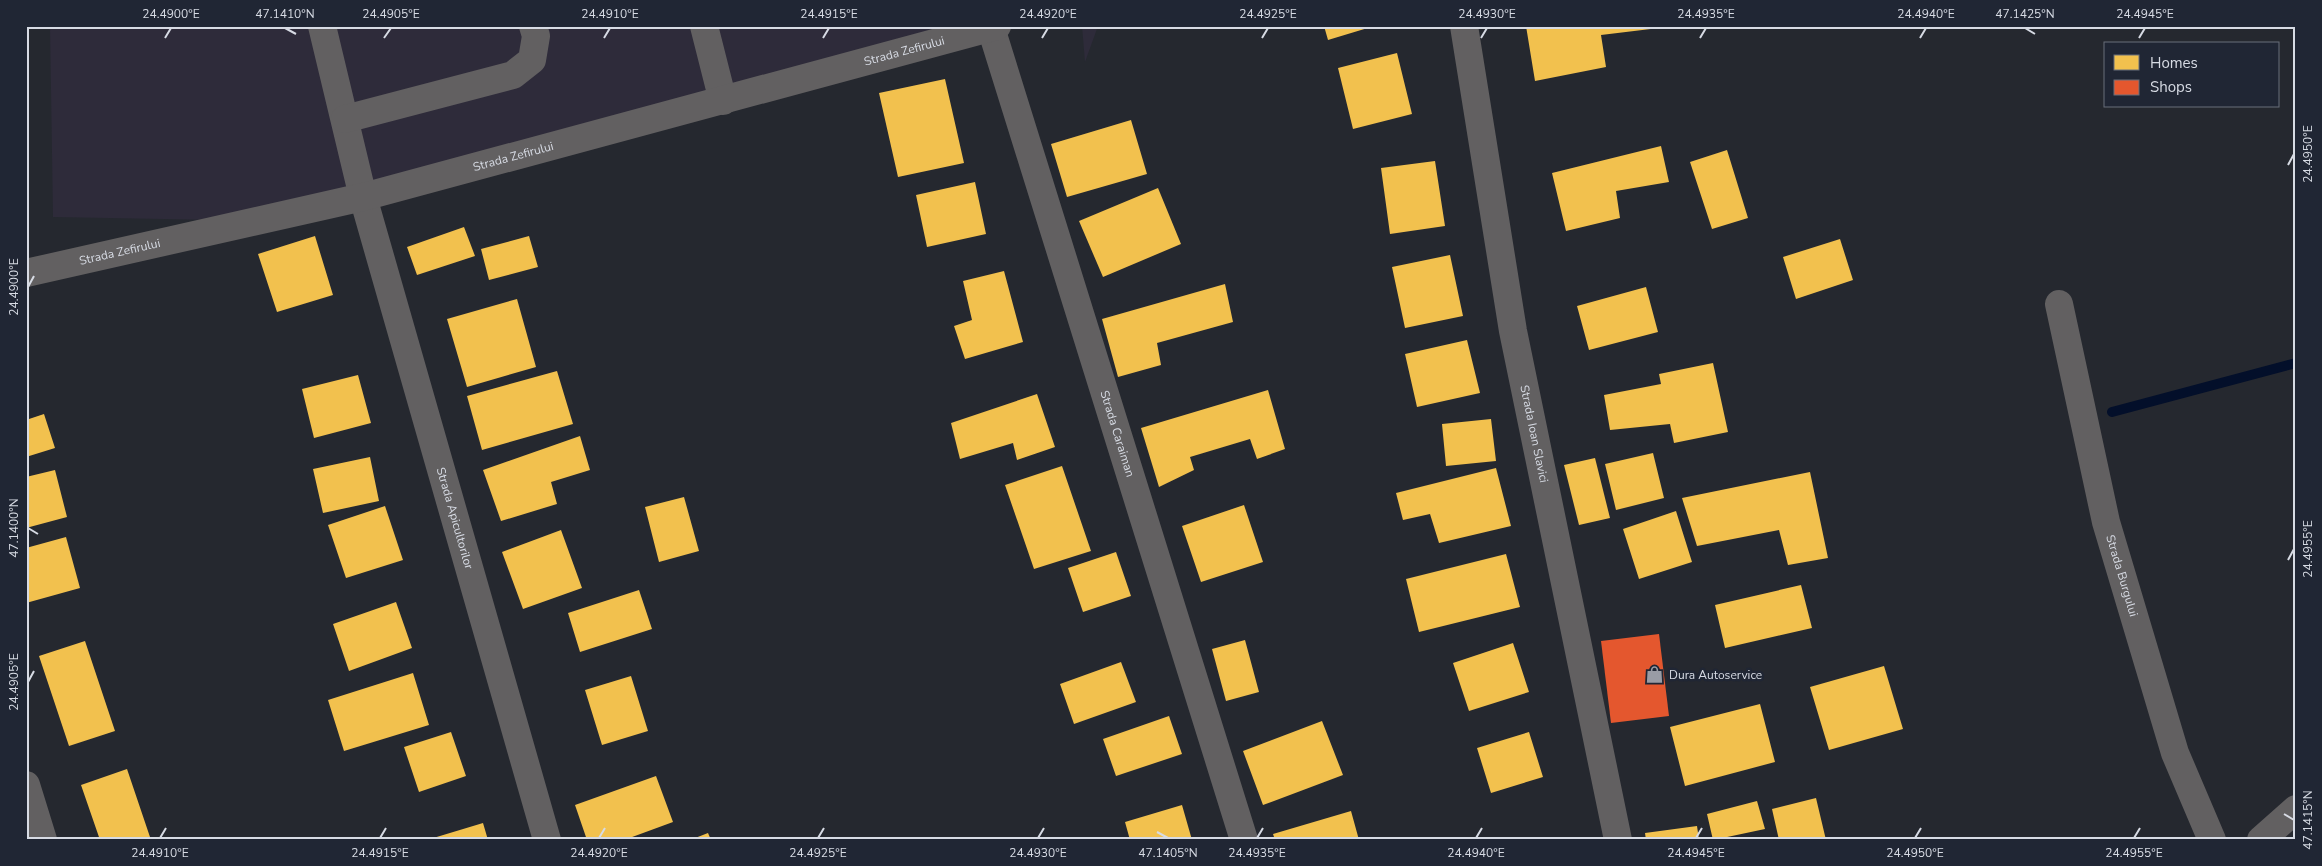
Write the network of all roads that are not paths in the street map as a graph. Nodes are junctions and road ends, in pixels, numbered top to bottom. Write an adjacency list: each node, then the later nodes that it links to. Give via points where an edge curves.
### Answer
1 (322, 26): 7 (street, Strada Apicultorilor)
2 (533, 26): 7 (street, via 536,36 532,60 513,75)
3 (704, 26): 6 (street)
4 (1464, 26): 16 (street, Strada Ioan Slavici, via 1513,331)
5 (994, 27): 6 (street, Strada Zefirului); 15 (street, Strada Caraiman)
6 (723, 101): 8 (street, Strada Zefirului)
7 (344, 119): 8 (street, Strada Apicultorilor)
8 (363, 197): 9 (street, Strada Zefirului); 14 (street, Strada Apicultorilor)
9 (26, 273)
10 (2059, 304): 17 (street, Strada Burgului, via 2106,522 2175,753)
11 (26, 786): 13 (street)
12 (2296, 809): 18 (street)
13 (43, 840)
14 (547, 840)
15 (1244, 840)
16 (1618, 840)
17 (2212, 840)
18 (2261, 840)

